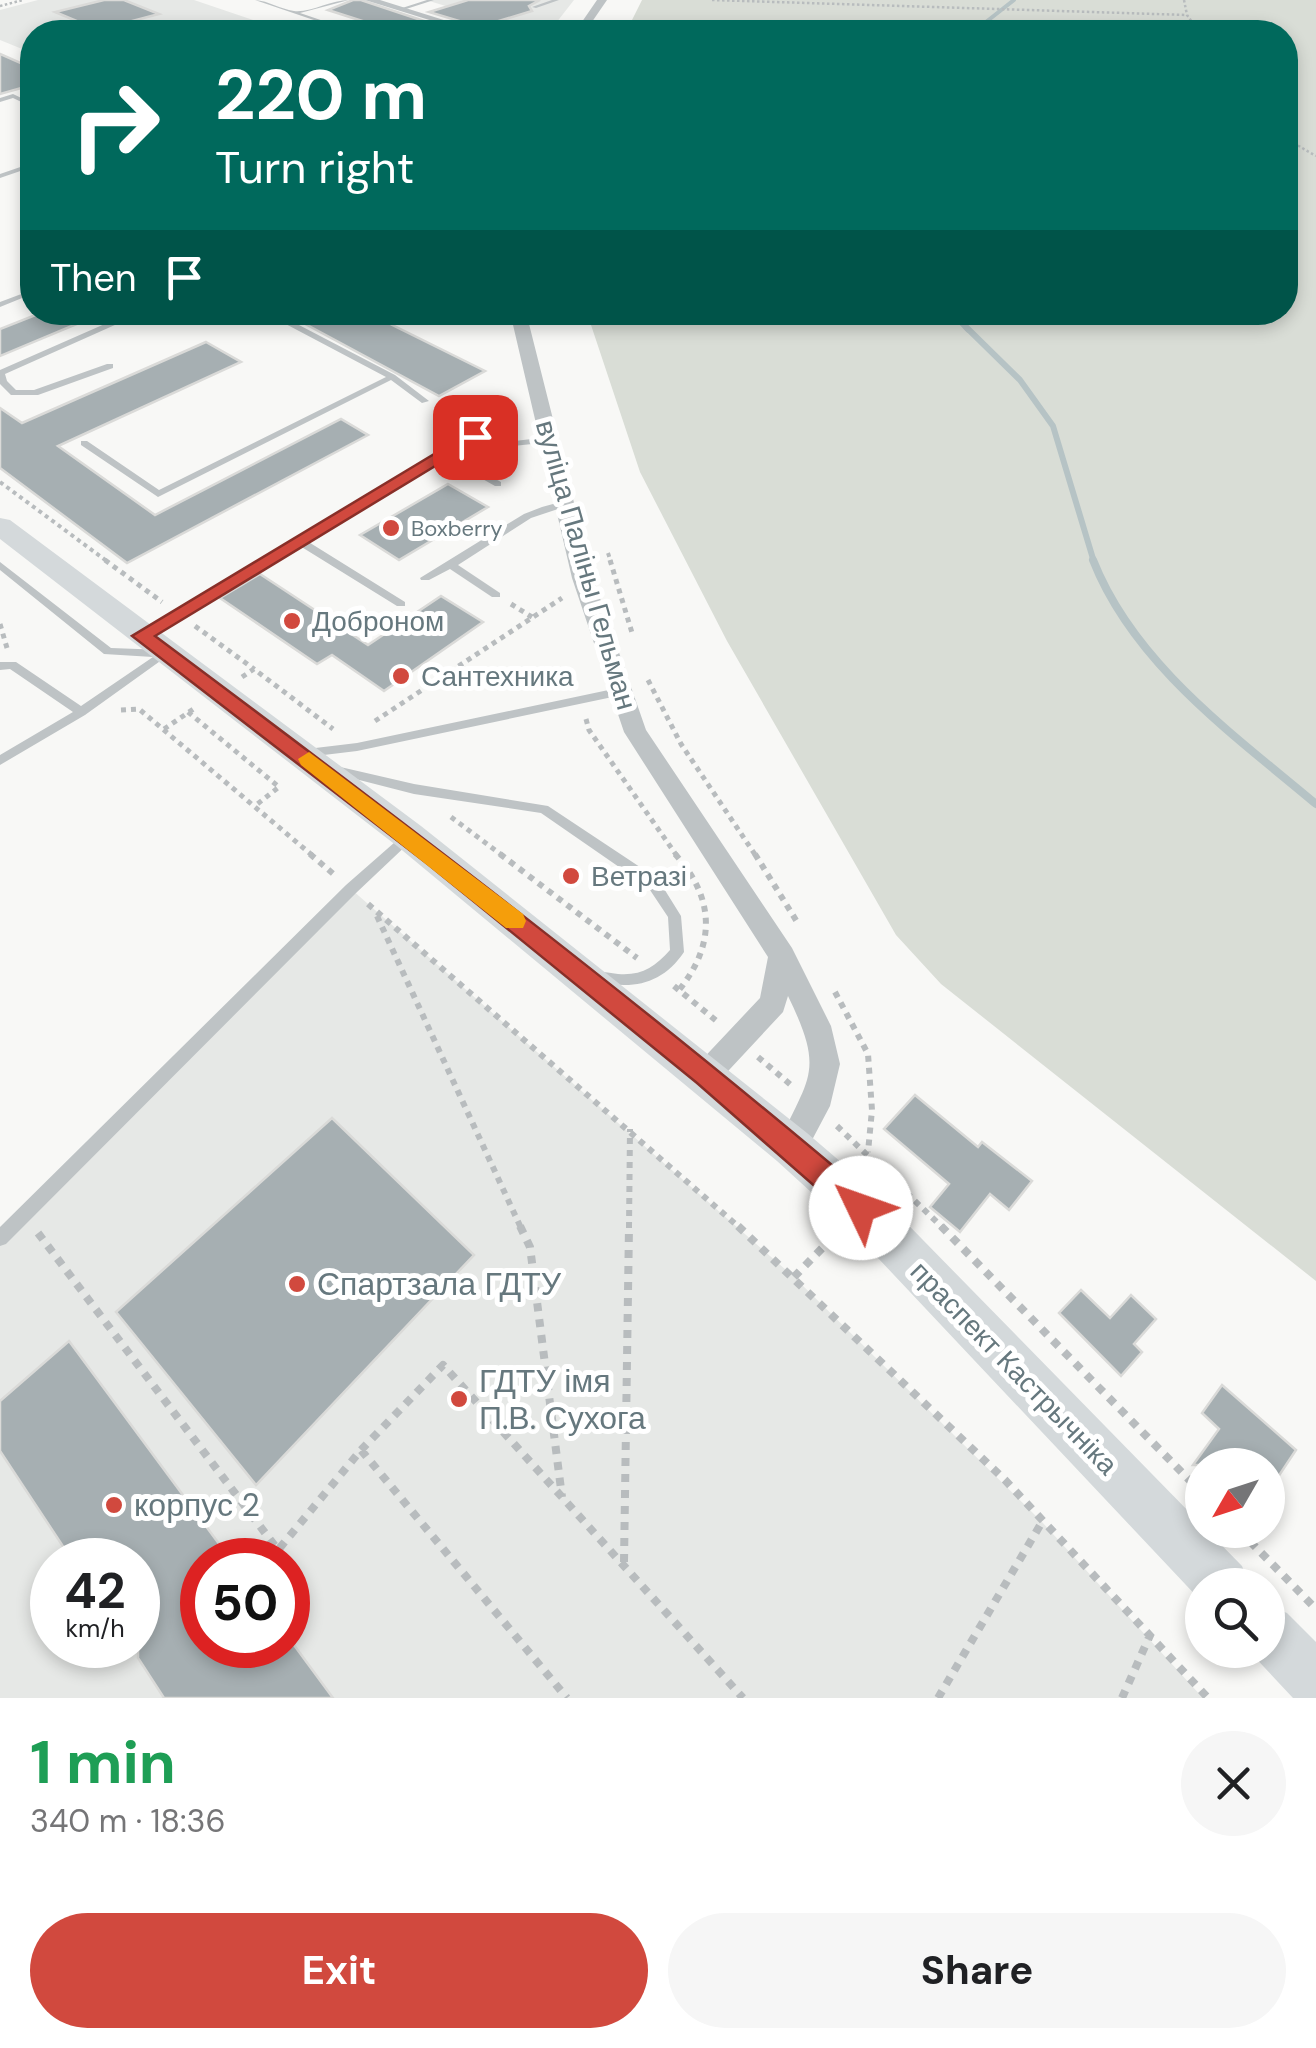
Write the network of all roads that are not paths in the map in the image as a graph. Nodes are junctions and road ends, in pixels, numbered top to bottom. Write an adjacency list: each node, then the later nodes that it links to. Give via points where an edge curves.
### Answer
1 (257, 0): 8 (lane)
2 (348, 0): 8 (lane)
3 (370, 0): 7 (street)
4 (432, 0): 7 (lane)
5 (557, 0): 6 (lane)
6 (534, 8)
7 (401, 10): 10 (street)
8 (295, 13): 9 (lane)
9 (316, 20)
10 (436, 20)
11 (111, 325): 14 (lane, via 2,374 14,393 35,393)
12 (292, 325): 15 (lane)
13 (521, 325): 18 (street, вуліца Паліны Гельман)
14 (110, 366)
15 (392, 377): 16 (lane); 19 (lane, via 158,494)
16 (426, 401)
17 (475, 437): 23 (lane)
18 (548, 440): 20 (lane, via 492,446 461,464); 21 (street, вуліца Паліны Гельман)
19 (84, 444)
20 (498, 484)
21 (564, 504): 25 (lane, via 541,508); 31 (street, вуліца Паліны Гельман)
22 (0, 526): 29 (main road, праспект Кастрычніка)
23 (299, 542): 28 (lane); 29 (lane)
24 (0, 565): 29 (lane, via 108,651)
25 (453, 566): 26 (lane); 27 (lane)
26 (425, 578)
27 (496, 595)
28 (401, 604)
29 (153, 645): 32 (lane); 33 (main road, праспект Кастрычніка)
30 (0, 666): 32 (lane, via 12,665)
31 (618, 692): 33 (lane); 36 (street, вуліца Паліны Гельман, via 635,732)
32 (81, 712): 34 (lane)
33 (310, 760): 35 (main road, праспект Кастрычніка); 37 (lane, via 414,789 544,809 652,883 674,916 677,952 658,975 624,982)
34 (0, 761)
35 (409, 836): 37 (main road, праспект Кастрычніка); 40 (lane)
36 (782, 956): 38 (street, via 773,1003); 39 (street, вуліца Паліны Гельман, via 818,1026 826,1064 816,1106)
37 (576, 971): 38 (main road, праспект Кастрычніка)
38 (706, 1074): 39 (main road, праспект Кастрычніка)
39 (792, 1147): 41 (main road, праспект Кастрычніка, via 861,1208)
40 (0, 1238)
41 (1207, 1568)
42 (1285, 1650): 43 (main road)
43 (1316, 1682)

